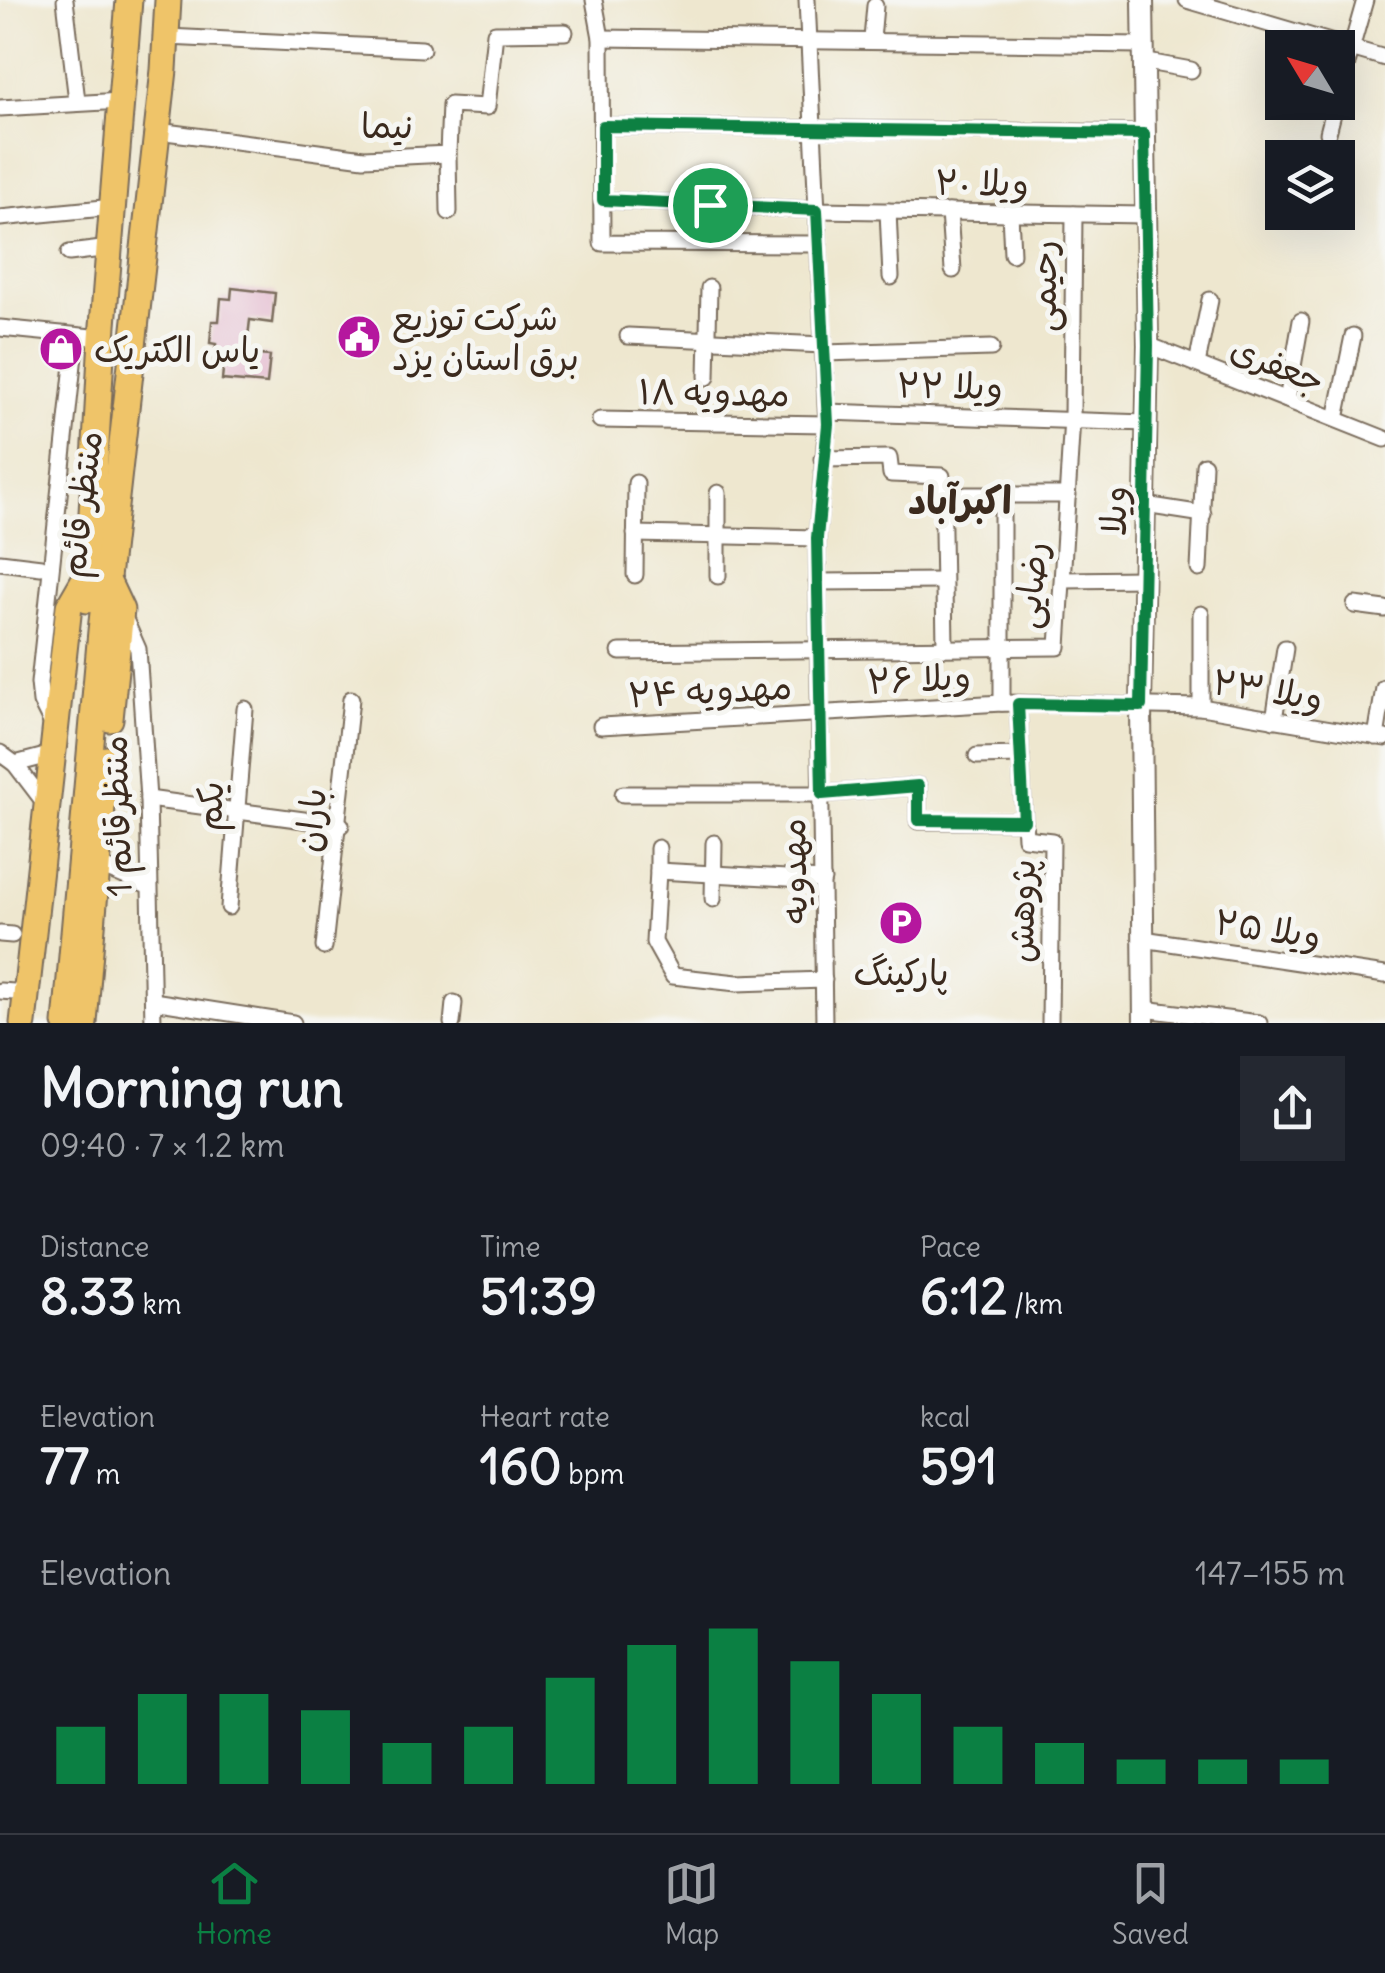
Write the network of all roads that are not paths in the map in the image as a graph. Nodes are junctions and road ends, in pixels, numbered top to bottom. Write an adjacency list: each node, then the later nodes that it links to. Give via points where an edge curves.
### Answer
1 (65, 0): 22 (street)
2 (128, 0): 23 (main road, منتظر قائم)
3 (168, 0): 13 (main road, منتظر قائم)
4 (594, 0): 15 (street)
5 (806, 0): 14 (street, مهدویه)
6 (1143, 0): 19 (street, ویلا)
7 (1187, 0): 10 (street)
8 (1365, 0): 11 (street)
9 (875, 6): 16 (street)
10 (1288, 30)
11 (1355, 30)
12 (565, 32): 31 (street, نیما, via 496,33 487,108 450,105)
13 (167, 37): 17 (street); 28 (main road, منتظر قائم)
14 (808, 37): 15 (street); 16 (street); 27 (street, مهدویه)
15 (601, 38): 26 (street)
16 (872, 39): 19 (street)
17 (422, 49)
18 (1355, 50): 20 (street)
19 (1142, 53): 21 (street); 29 (street, ویلا)
20 (1385, 58)
21 (1191, 70)
22 (77, 101): 23 (street); 24 (street)
23 (122, 102): 33 (main road, منتظر قائم)
24 (0, 108)
25 (1332, 120): 30 (street)
26 (603, 126): 27 (street); 32 (street)
27 (813, 126): 29 (street); 34 (street, مهدویه)
28 (158, 131): 31 (street, نیما, via 364,158); 83 (main road, منتظر قائم)
29 (1144, 134): 40 (street, ویلا)
30 (1328, 134)
31 (448, 154): 36 (street)
32 (603, 200): 34 (street, ویلا ۲۰); 42 (street, via 602,244)
33 (114, 207): 41 (street); 43 (main road, منتظر قائم)
34 (817, 210): 35 (street, ویلا ۲۰); 42 (street, مهدویه)
35 (888, 211): 37 (street, ویلا ۲۰); 47 (street)
36 (448, 212)
37 (949, 212): 38 (street, ویلا ۲۰); 46 (street)
38 (1010, 213): 39 (street, ویلا ۲۰); 45 (street)
39 (1074, 214): 40 (street, ویلا ۲۰); 63 (street, رحیمی)
40 (1146, 215): 56 (street, ویلا)
41 (0, 218)
42 (819, 244): 58 (street, مهدویه)
43 (110, 248): 44 (street); 54 (main road, منتظر قائم)
44 (70, 254)
45 (1012, 254)
46 (952, 270)
47 (892, 277)
48 (708, 288): 55 (street)
49 (1210, 300): 59 (street)
50 (1301, 322): 61 (street)
51 (0, 328): 54 (street)
52 (628, 336): 55 (street)
53 (1352, 336): 65 (street)
54 (89, 337): 83 (main road, منتظر قائم); 109 (street, via 39,683)
55 (707, 339): 58 (street); 60 (street)
56 (1148, 345): 59 (street, جعفری); 66 (street, ویلا)
57 (991, 348): 58 (street)
58 (824, 349): 62 (street, مهدویه)
59 (1197, 364): 61 (street, جعفری)
60 (707, 377)
61 (1286, 400): 65 (street, جعفری)
62 (827, 418): 63 (street, ویلا ۲۲); 64 (street, مهدویه ۱۸); 68 (street, مهدویه)
63 (1072, 418): 66 (street, ویلا ۲۲); 73 (street, رضایی)
64 (600, 420)
65 (1336, 420): 67 (street, جعفری)
66 (1146, 423): 75 (street, ویلا)
67 (1385, 439)
68 (822, 459): 79 (street, مهدویه); 88 (street, via 889,458 891,474 942,476)
69 (1204, 465): 76 (street)
70 (636, 484): 78 (street)
71 (718, 493): 77 (street)
72 (966, 495): 74 (street)
73 (1068, 495): 74 (street); 87 (street, رضایی)
74 (1002, 496): 95 (street, پژوهش)
75 (1145, 505): 76 (street); 86 (street, ویلا)
76 (1203, 514): 82 (street)
77 (718, 533): 78 (street); 79 (street); 85 (street)
78 (636, 534): 84 (street)
79 (817, 538): 89 (street, مهدویه)
80 (0, 562): 81 (street)
81 (41, 566)
82 (1199, 569)
83 (98, 574): 92 (main road); 109 (main road, via 70,606); 139 (main road, منتظر قائم); 139 (main road, منتظر قائم, via 55,972)
84 (635, 575)
85 (718, 576)
86 (1144, 579): 87 (street); 102 (street, ویلا)
87 (1063, 580): 95 (street, رضایی, via 1058,647)
88 (943, 581): 89 (street); 94 (street)
89 (817, 582): 98 (street, مهدویه)
90 (1355, 605): 91 (street)
91 (1385, 609)
92 (121, 610): 116 (street, منتظرقائم 1, via 138,649); 123 (main road)
93 (1201, 614): 103 (street)
94 (945, 645): 95 (street); 98 (street)
95 (1002, 645): 101 (street, پژوهش)
96 (1285, 648): 106 (street)
97 (620, 652): 98 (street)
98 (818, 653): 105 (street, مهدویه)
99 (1384, 688): 108 (street)
100 (351, 699): 120 (street, باران)
101 (1010, 704): 102 (street, ویلا ۲۶); 105 (street, ویلا ۲۶); 111 (street, پژوهش)
102 (1141, 706): 103 (street, ویلا ۲۳); 130 (street, ویلا)
103 (1200, 707): 106 (street, ویلا ۲۳)
104 (245, 709): 118 (street, یکم)
105 (822, 714): 107 (street, مهدویه ۲۴); 115 (street, مهدویه)
106 (1274, 720): 108 (street, ویلا ۲۳)
107 (601, 726)
108 (1381, 737)
109 (55, 742): 113 (street); 117 (main road)
110 (0, 753): 113 (street)
111 (1020, 755): 112 (street); 119 (street, پژوهش)
112 (977, 756)
113 (15, 764): 117 (street)
114 (623, 794): 115 (street)
115 (822, 794): 119 (street, via 918,786 918,820); 126 (street, مهدویه)
116 (148, 798): 118 (street); 127 (street, منتظرقائم 1)
117 (48, 807): 135 (main road)
118 (240, 810): 120 (street); 129 (street, یکم)
119 (1024, 821): 145 (street, پژوهش, via 1024,838 1052,841)
120 (340, 825): 131 (street, باران)
121 (714, 843): 125 (street)
122 (658, 848): 124 (street)
123 (98, 864): 127 (street); 139 (main road)
124 (658, 871): 125 (street); 133 (street, via 654,942 673,976 737,984)
125 (714, 874): 126 (street); 128 (street)
126 (823, 880): 133 (street, مهدویه)
127 (148, 886): 136 (street, منتظرقائم 1)
128 (713, 899)
129 (230, 907)
130 (1143, 940): 132 (street, ویلا ۲۵); 138 (street, ویلا)
131 (324, 947)
132 (1385, 975)
133 (824, 980): 144 (street, مهدویه)
134 (0, 991): 135 (street)
135 (28, 993): 140 (main road)
136 (153, 1001): 141 (street, منتظرقائم 1); 142 (street)
137 (454, 1003): 143 (street)
138 (1144, 1016): 146 (street)
139 (67, 1022)
140 (23, 1023)
141 (153, 1023)
142 (293, 1023)
143 (452, 1023)
144 (824, 1023)
145 (1050, 1023)
146 (1259, 1023)

